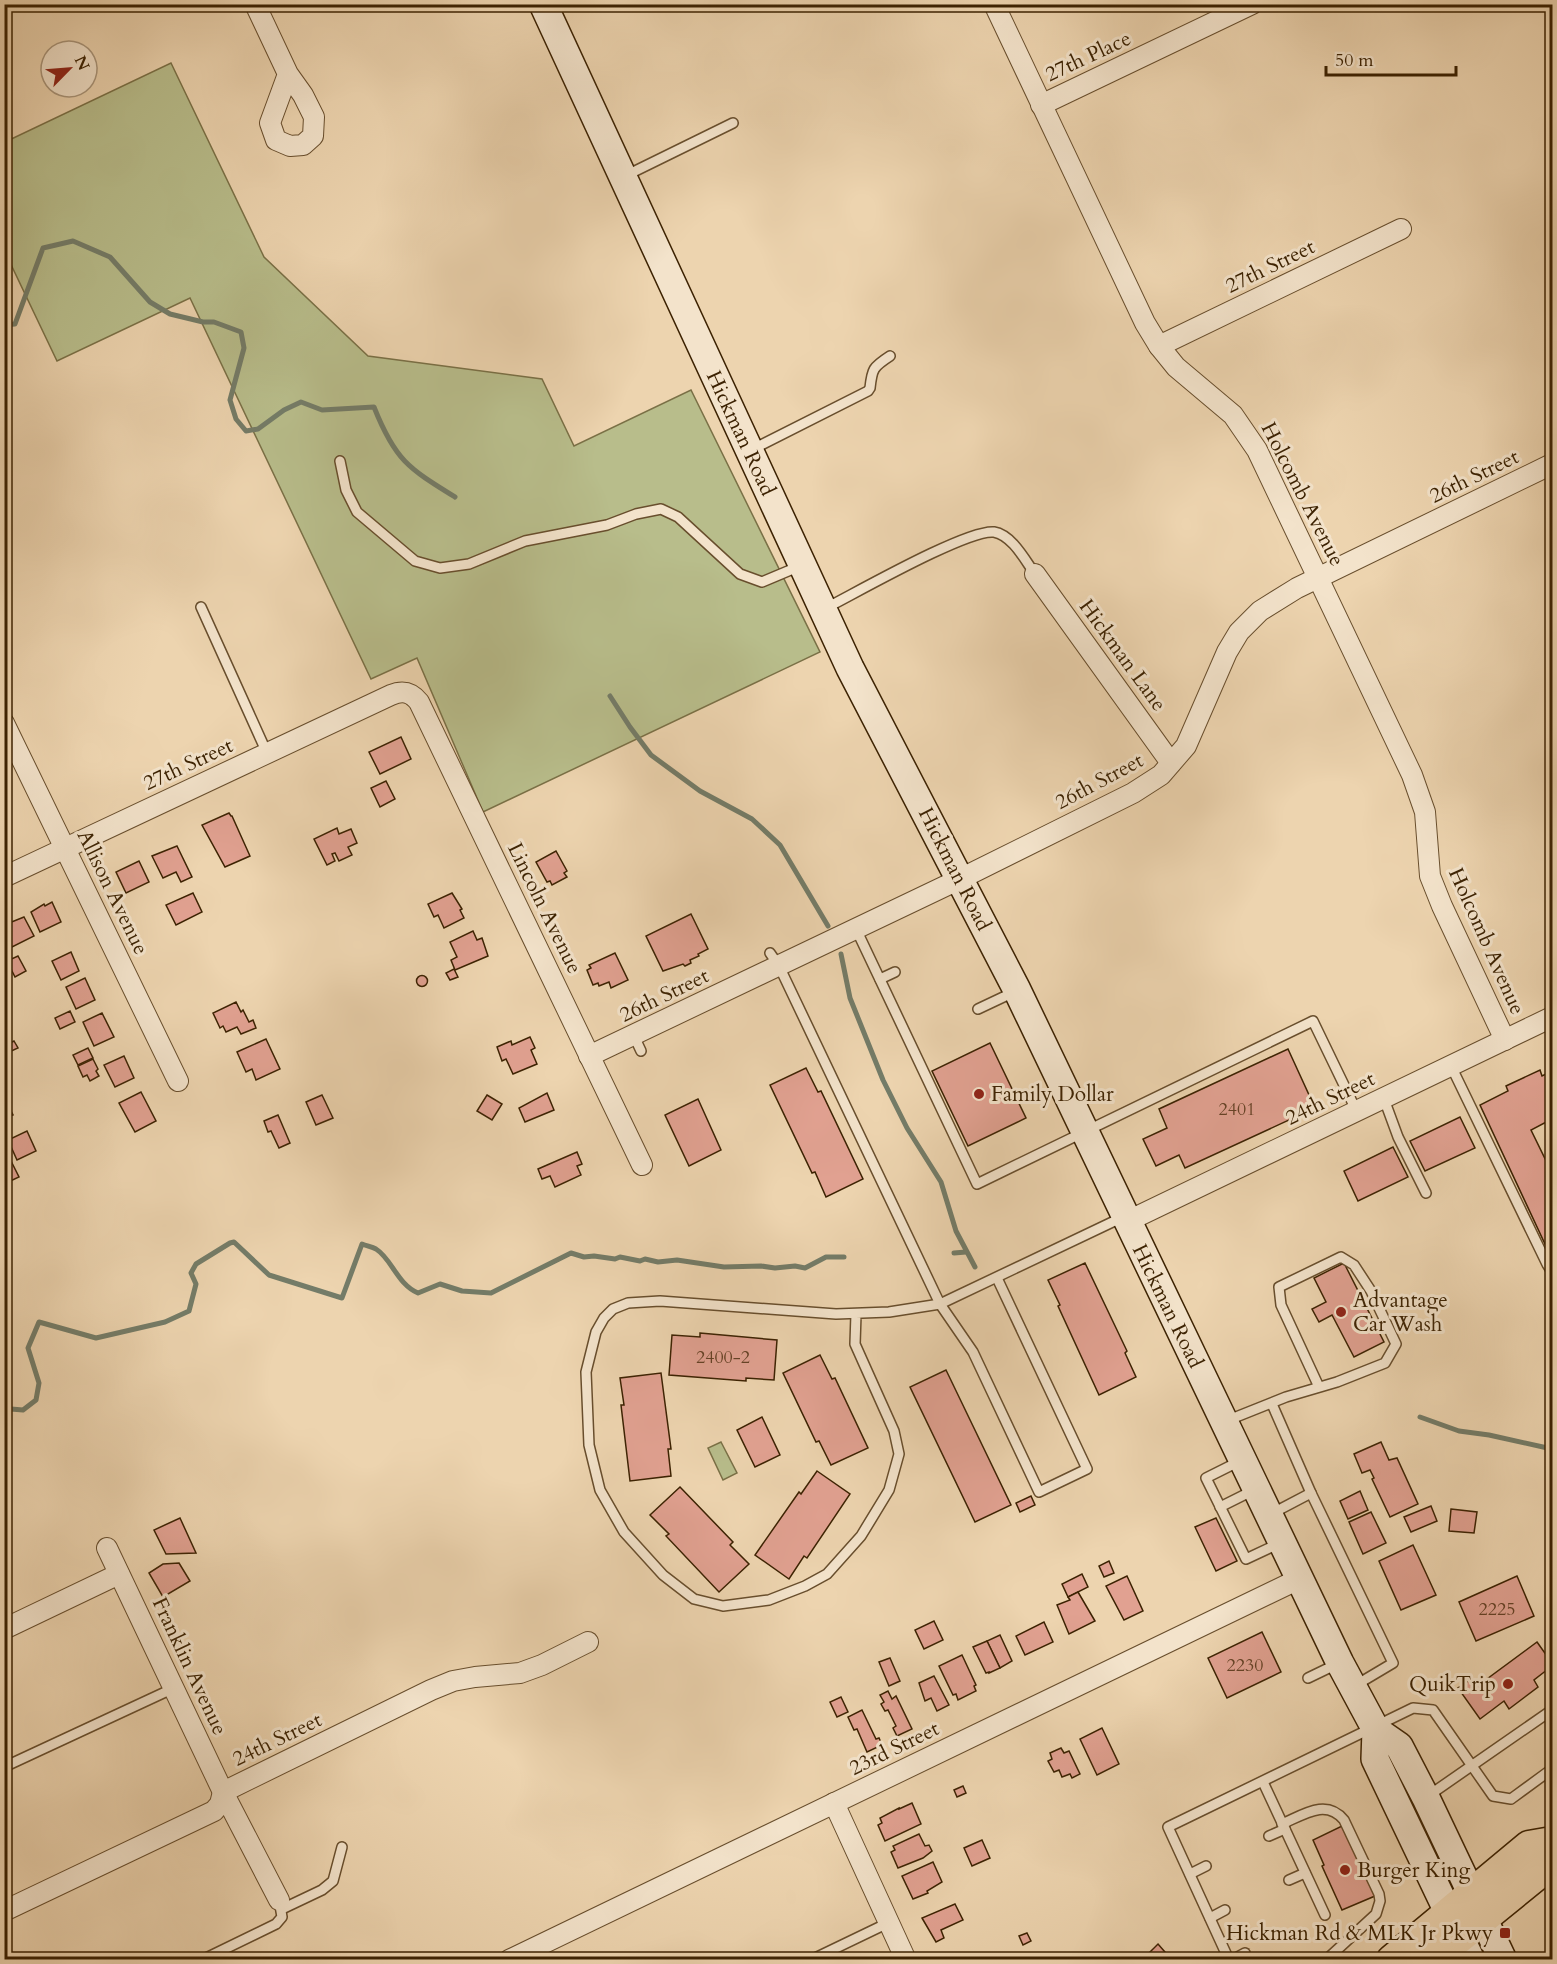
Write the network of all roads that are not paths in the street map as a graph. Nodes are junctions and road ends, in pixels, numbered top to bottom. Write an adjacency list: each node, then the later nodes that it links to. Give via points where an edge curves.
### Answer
1 (255, 4): 5 (street)
2 (543, 4): 8 (main road, Hickman Road)
3 (994, 4): 6 (street, Holcomb Avenue)
4 (1252, 4): 6 (street, 27th Place)
5 (288, 74)
6 (1041, 105): 10 (street, Holcomb Avenue)
7 (733, 123): 8 (lane)
8 (622, 177): 12 (main road, Hickman Road)
9 (1401, 229): 10 (street, 27th Street)
10 (1159, 346): 17 (street, Holcomb Avenue, via 1176,366 1233,415 1257,450)
11 (890, 356): 12 (lane, via 876,365 868,391)
12 (749, 451): 15 (main road, Hickman Road)
13 (340, 461): 15 (lane, via 346,490 357,512 415,561 440,568 469,564 525,541 607,525 661,509 678,517 740,574 762,582)
14 (1552, 464): 17 (street, 26th Street)
15 (802, 565): 19 (main road, Hickman Road)
16 (1035, 574): 19 (lane, via 1006,536 992,532 930,554); 23 (street, Hickman Lane)
17 (1318, 578): 23 (street, 26th Street, via 1260,611 1239,632 1186,746); 34 (street, Holcomb Avenue, via 1412,775 1425,812 1430,876)
18 (201, 607): 22 (lane)
19 (822, 610): 26 (main road, Hickman Road)
20 (391, 694): 22 (street, 27th Street); 35 (street, Lincoln Avenue, via 407,692 419,702)
21 (4, 723): 24 (street, Allison Avenue)
22 (267, 753): 24 (street, 27th Street)
23 (1171, 764): 26 (street, 26th Street, via 1161,776 1133,794)
24 (65, 849): 25 (street, 27th Street); 37 (street, Allison Avenue)
25 (4, 877)
26 (960, 879): 27 (street, 26th Street); 31 (main road, Hickman Road)
27 (856, 928): 28 (street, 26th Street); 30 (lane)
28 (774, 959): 35 (street, 26th Street, via 638,1043); 46 (lane)
29 (895, 972): 30 (lane)
30 (880, 979): 40 (lane, via 914,1041 977,1184)
31 (1017, 990): 32 (lane); 40 (main road, Hickman Road)
32 (978, 1009)
33 (1552, 1017): 34 (street, 24th Street)
34 (1505, 1040): 36 (street, 24th Street)
35 (589, 1056): 41 (street, Lincoln Avenue)
36 (1451, 1066): 38 (street, 24th Street); 44 (lane)
37 (178, 1081)
38 (1384, 1099): 39 (street, 24th Street); 42 (lane)
39 (1357, 1112): 40 (lane, via 1313,1021); 43 (street, 24th Street)
40 (1085, 1132): 43 (main road, Hickman Road)
41 (642, 1165)
42 (1426, 1193)
43 (1126, 1219): 45 (lane); 50 (main road, Hickman Road)
44 (1552, 1272)
45 (997, 1278): 46 (lane); 46 (lane, via 1086,1470 1039,1492 973,1352)
46 (940, 1304): 47 (lane)
47 (856, 1314): 47 (lane, via 855,1344 894,1431 899,1454 889,1490 861,1536 827,1574 769,1600 723,1606 694,1599 663,1575 624,1532 600,1490 589,1445 587,1414 586,1372 596,1332 613,1310 637,1302)
48 (1319, 1388): 48 (lane, via 1385,1363 1396,1344 1371,1291 1354,1265 1341,1257 1279,1287 1281,1305); 49 (lane)
49 (1272, 1404): 50 (lane); 53 (lane)
50 (1224, 1422): 51 (main road, Hickman Road)
51 (1242, 1460): 52 (main road, Hickman Road); 54 (lane, via 1206,1478)
52 (1256, 1489): 54 (lane); 55 (main road, Hickman Road)
53 (1311, 1493): 55 (lane); 64 (lane, via 1393,1663)
54 (1220, 1507): 56 (lane, via 1246,1559)
55 (1268, 1515): 56 (main road, Hickman Road)
56 (1282, 1542): 59 (main road, Hickman Road)
57 (107, 1548): 58 (street, Franklin Avenue)
58 (119, 1574): 60 (street); 65 (street, Franklin Avenue)
59 (1299, 1579): 62 (main road, Hickman Road); 74 (street, 23rd Street)
60 (4, 1629)
61 (588, 1642): 72 (street, 24th Street, via 520,1673 453,1681 431,1690)
62 (1340, 1663): 63 (lane); 64 (main road, Hickman Road)
63 (1308, 1678)
64 (1353, 1687): 67 (main road, Hickman Road)
65 (174, 1688): 69 (lane); 72 (street, Franklin Avenue)
66 (1552, 1710): 68 (lane)
67 (1375, 1729): 68 (lane, via 1413,1708 1433,1710); 71 (lane); 73 (main road, Hickman Road, via 1399,1746); 91 (main road, Hickman Road, via 1375,1759)
68 (1470, 1765): 70 (lane, via 1493,1796 1511,1799); 73 (lane)
69 (4, 1767)
70 (1552, 1769)
71 (1263, 1782): 75 (lane); 82 (lane, via 1168,1827)
72 (223, 1792): 84 (street, Franklin Avenue); 86 (street, 24th Street, via 214,1811)
73 (1426, 1797): 85 (main road, Hickman Road)
74 (834, 1803): 90 (street); 94 (street, 23rd Street)
75 (1284, 1827): 76 (lane); 81 (lane); 98 (lane, via 1316,1809 1336,1812 1344,1820 1379,1894 1376,1914)
76 (1269, 1836)
77 (1552, 1842): 85 (main road, via 1529,1846)
78 (342, 1847): 84 (lane, via 333,1881 322,1890)
79 (1552, 1856): 85 (main road, via 1549,1865)
80 (1206, 1866): 82 (lane)
81 (1305, 1873): 83 (lane); 88 (lane)
82 (1190, 1874): 89 (lane)
83 (1290, 1880)
84 (280, 1905): 93 (lane, via 282,1917 276,1924)
85 (1477, 1905): 91 (main road); 101 (main road, Hickman Road)
86 (4, 1911)
87 (1225, 1911): 89 (lane)
88 (1326, 1915)
89 (1210, 1918): 97 (lane)
90 (890, 1922): 95 (lane); 96 (street)
91 (1460, 1936): 99 (main road); 100 (main road)
92 (1245, 1953): 97 (lane)
93 (202, 1959)
94 (509, 1959)
95 (811, 1959)
96 (906, 1959)
97 (1230, 1959)
98 (1326, 1959)
99 (1392, 1959)
100 (1432, 1959)
101 (1503, 1959)

